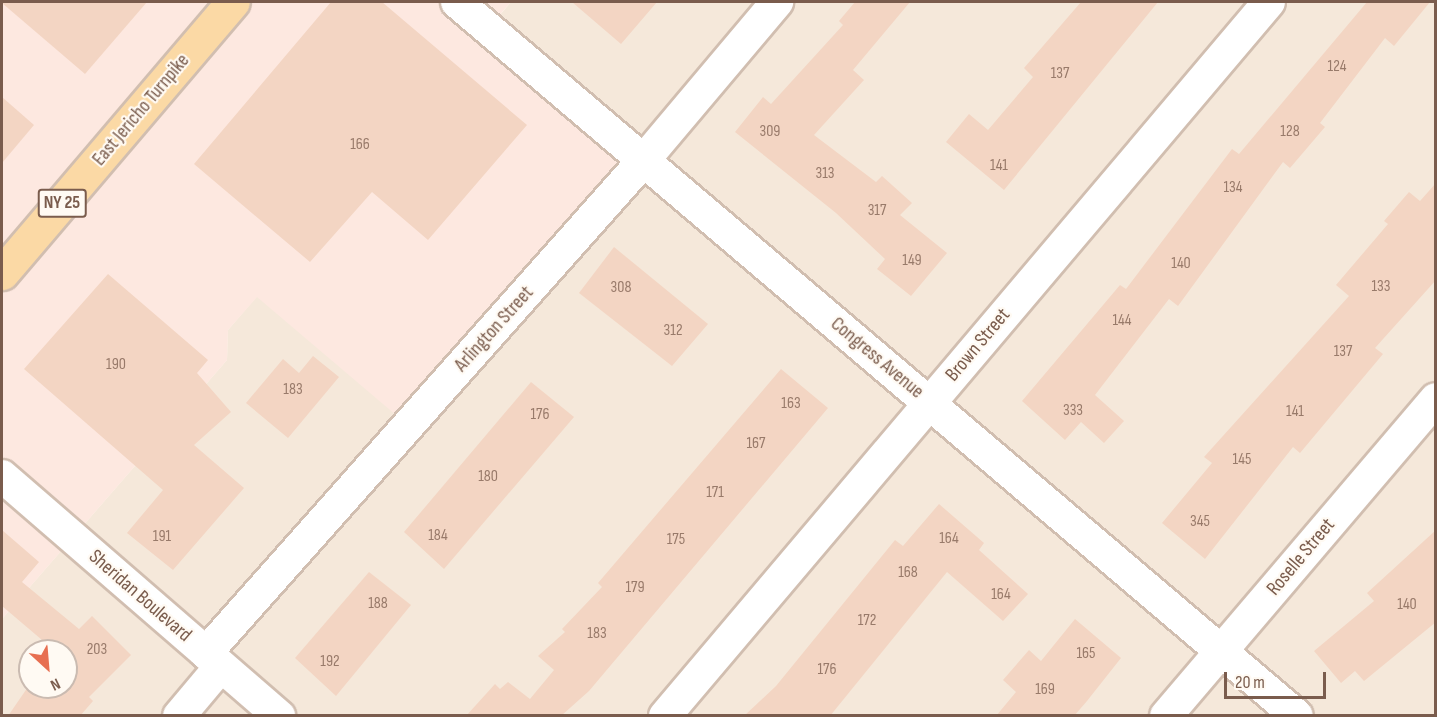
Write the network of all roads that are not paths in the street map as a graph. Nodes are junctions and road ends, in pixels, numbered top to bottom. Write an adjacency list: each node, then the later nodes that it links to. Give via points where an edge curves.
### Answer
1 (233, 2): 6 (main road, East Jericho Turnpike / NY 25)
2 (457, 2): 5 (street, Congress Avenue)
3 (777, 2): 5 (street, Arlington Street)
4 (1269, 2): 8 (street, Brown Street)
5 (644, 160): 8 (street, Congress Avenue); 11 (street, Arlington Street)
6 (2, 273)
7 (1436, 399): 10 (street, Roselle Street)
8 (929, 403): 10 (street, Congress Avenue); 14 (street, Brown Street)
9 (2, 476): 11 (street, Sheridan Boulevard)
10 (1221, 651): 15 (street, Roselle Street); 16 (street, Congress Avenue)
11 (214, 660): 12 (street, Arlington Street); 13 (street, Sheridan Boulevard)
12 (179, 716)
13 (279, 716)
14 (665, 716)
15 (1166, 716)
16 (1297, 716)

